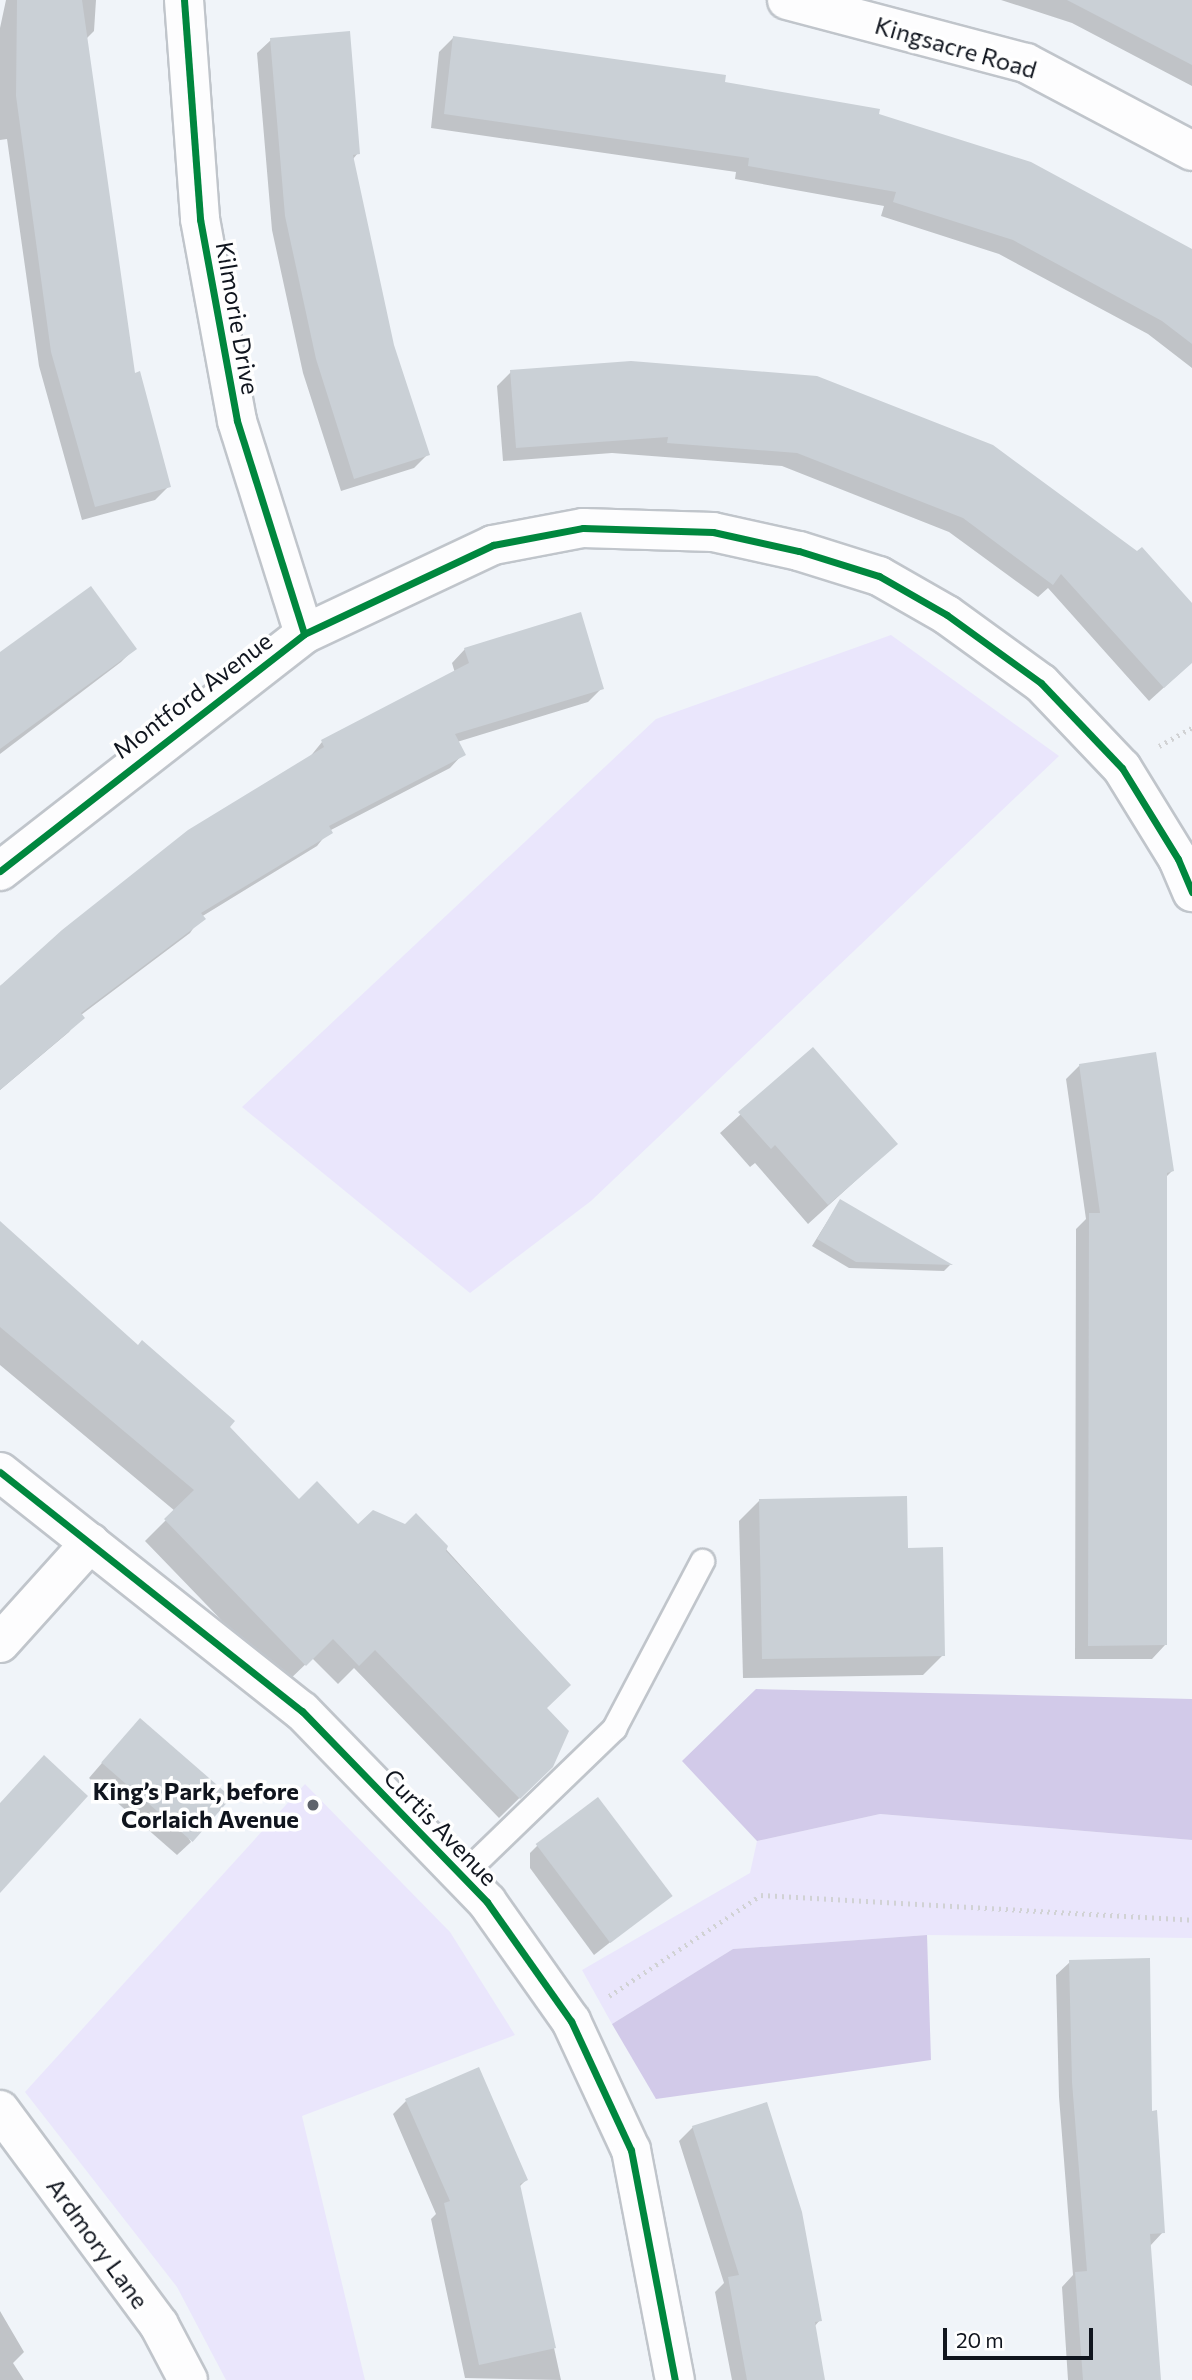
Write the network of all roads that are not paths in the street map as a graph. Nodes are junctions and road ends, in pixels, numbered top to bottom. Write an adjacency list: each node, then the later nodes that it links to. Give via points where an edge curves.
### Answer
1 (184, 0): 4 (street, Kilmorie Drive, via 200,219 237,421)
2 (787, 0): 3 (street, Kingsacre Road, via 1026,63)
3 (1192, 151)
4 (304, 634): 5 (street, Montford Avenue); 6 (street, Montford Avenue, via 493,545 583,528 713,533 799,551 879,576 947,615 1041,684 1122,768 1178,859)
5 (0, 870)
6 (1192, 892)
7 (0, 1472): 8 (street, Curtis Avenue)
8 (90, 1543): 10 (street); 11 (street, Curtis Avenue, via 302,1711)
9 (702, 1561): 11 (lane, via 614,1728)
10 (0, 1643)
11 (461, 1876): 14 (street, Curtis Avenue, via 488,1902 571,2021 631,2150)
12 (0, 2110): 13 (street, Ardmory Lane, via 159,2325)
13 (188, 2380)
14 (675, 2380)

